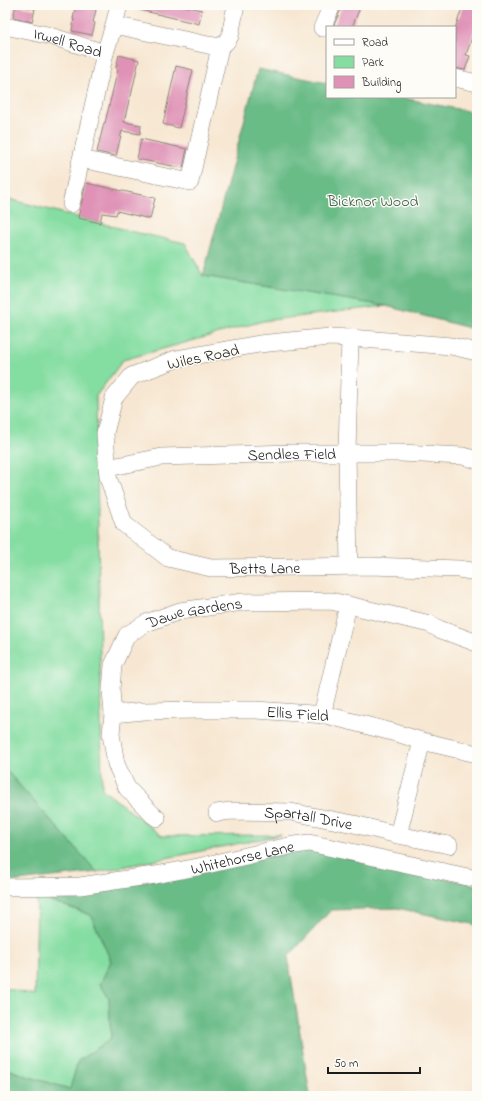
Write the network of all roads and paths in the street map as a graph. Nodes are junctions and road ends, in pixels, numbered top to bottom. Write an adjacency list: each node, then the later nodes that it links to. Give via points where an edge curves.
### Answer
1 (118, 5): 4 (street, Irwell Road)
2 (236, 5): 7 (street, via 230,36)
3 (332, 5): 6 (street)
4 (114, 25): 7 (street); 8 (street, Irwell Road)
5 (5, 26): 8 (street, Irwell Road, via 47,35)
6 (322, 28)
7 (220, 47): 9 (street, via 190,182)
8 (105, 53): 9 (street)
9 (81, 159): 10 (street)
10 (71, 204)
11 (350, 338): 12 (street, Wiles Road, via 451,346); 13 (street); 15 (street, Wiles Road, via 330,337 259,344 176,359 132,376 114,398 105,433)
12 (477, 352)
13 (347, 452): 14 (street, Sendles Field, via 463,456); 15 (street, Sendles Field, via 162,457); 16 (street)
14 (477, 460)
15 (107, 468): 16 (street, Betts Lane, via 124,524 168,558 211,568)
16 (349, 566): 17 (street, Betts Lane, via 458,569)
17 (477, 572)
18 (348, 605): 19 (street, Dawe Gardens, via 430,624); 20 (street, Dawe Gardens, via 332,602 243,602 180,611 146,623 127,635 113,665); 21 (street)
19 (477, 643)
20 (113, 714): 21 (street, Ellis Field, via 144,711 256,710); 25 (street, Dawe Gardens, via 111,734 116,764 127,788)
21 (322, 715): 22 (street, Ellis Field)
22 (422, 741): 23 (street, Ellis Field); 26 (street)
23 (477, 754)
24 (217, 813): 26 (street, Spartall Drive, via 291,812)
25 (157, 818)
26 (398, 835): 27 (street, Spartall Drive)
27 (449, 845)
28 (477, 879): 29 (street, Whitehorse Lane, via 309,843 198,867 80,886)
29 (5, 887)

